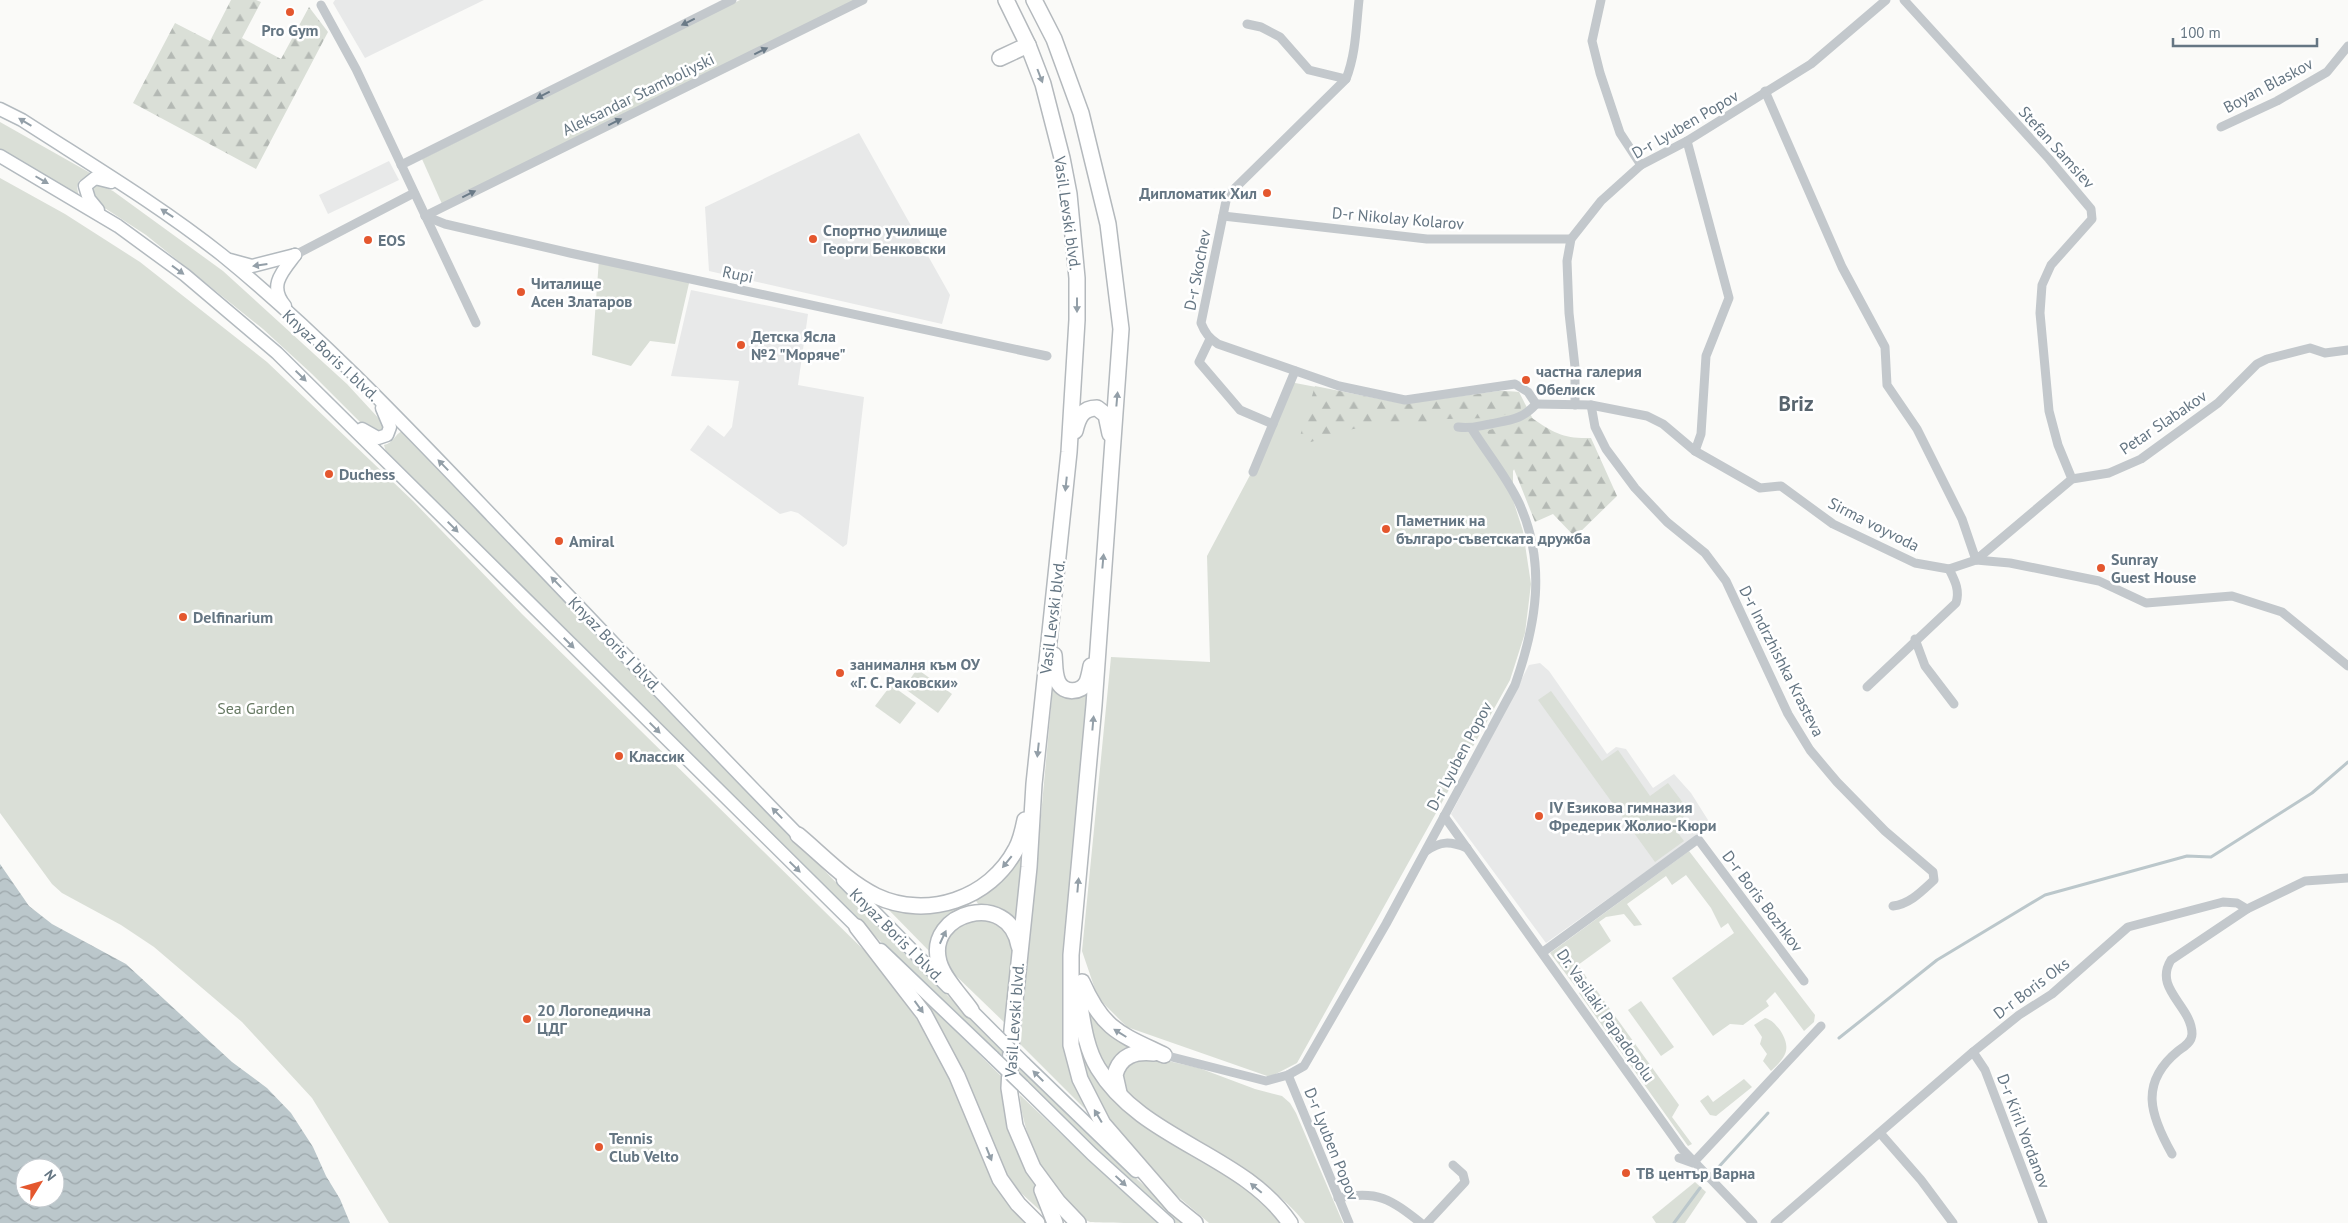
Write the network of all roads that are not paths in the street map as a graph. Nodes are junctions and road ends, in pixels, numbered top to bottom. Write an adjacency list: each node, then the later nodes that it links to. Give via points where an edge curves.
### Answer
1 (732, 0): 20 (street, one-way to 20)
2 (864, 0): 24 (street, Aleksandar Stamboliyski, one-way to 2)
3 (1006, 0): 11 (highway, Vasil Levski blvd.)
4 (1034, 0): 44 (highway, Vasil Levski blvd., one-way to 4, via 1121,329 1114,261 1100,186 1058,37)
5 (1359, 0): 14 (street, via 1356,39)
6 (1601, 0): 21 (street, via 1592,41 1620,133)
7 (1886, 0): 15 (street, D-r Lyuben Popov, via 1811,64)
8 (1904, 0): 48 (street, Stefan Samsiev, via 2091,209 2092,219 2086,228 2051,265 2042,285 2040,304 2049,411)
9 (320, 5): 20 (street, via 356,69)
10 (1247, 24): 14 (street, via 1280,37 1309,70)
11 (1028, 45): 13 (highway); 46 (highway, Vasil Levski blvd., one-way to 46, via 1043,84 1069,194 1077,278)
12 (2348, 46): 17 (street, Boyan Blaskov, via 2327,72 2278,101)
13 (1000, 58)
14 (1346, 79): 25 (street, D-r Skochev, via 1227,196)
15 (1765, 91): 18 (street, D-r Lyuben Popov); 49 (street, via 1842,267 1885,347 1887,385 1925,446 1962,518)
16 (0, 109): 23 (main road, Knyaz Boris I blvd., one-way to 16)
17 (2221, 127)
18 (1687, 141): 21 (street, D-r Lyuben Popov); 45 (street, via 1729,298 1706,356 1702,434)
19 (0, 156): 26 (main road, Knyaz Boris I blvd., one-way to 26)
20 (402, 165): 22 (street)
21 (1641, 165): 27 (street, D-r Lyuben Popov, via 1601,201)
22 (414, 193): 24 (street); 28 (street)
23 (140, 196): 26 (main road, via 104,179 95,178 88,182 85,189 89,200); 29 (main road, Knyaz Boris I blvd., one-way to 23)
24 (425, 216): 31 (street); 34 (street, Rupi, via 445,224 570,253)
25 (1223, 216): 27 (street, D-r Nikolay Kolarov, via 1427,239); 32 (street, D-r Skochev, via 1202,323)
26 (118, 226): 40 (main road, Knyaz Boris I blvd., one-way to 40, via 229,312)
27 (1571, 239): 38 (street, D-r Lyuben Popov, via 1567,261)
28 (294, 256): 29 (main road, one-way to 29, via 252,266); 30 (main road, via 278,277 276,289)
29 (225, 258): 30 (main road, Knyaz Boris I blvd.)
30 (297, 322): 36 (main road, Knyaz Boris I blvd.)
31 (476, 324)
32 (1210, 339): 35 (street); 41 (street, via 1199,362 1240,410)
33 (2348, 350): 48 (street, Petar Slabakov, via 2325,352 2310,348 2267,359 2252,369 2218,403 2141,459 2109,473)
34 (1047, 356)
35 (1296, 370): 37 (street, via 1339,386 1405,400 1515,384 1528,392); 41 (street)
36 (375, 395): 40 (main road, via 389,422 384,438 373,436); 59 (main road, Knyaz Boris I blvd., one-way to 36)
37 (1536, 404): 38 (street, Sirma voyvoda); 43 (street, via 1528,413 1512,421)
38 (1575, 405): 39 (street, Sirma voyvoda)
39 (1591, 405): 45 (street, Sirma voyvoda, via 1654,419); 63 (street, D-r Indrzhishka Krasteva, via 1602,442 1635,488 1667,522 1706,553 1726,581 1788,714 1810,750 1885,831 1933,872 1934,880 1917,895 1902,905)
40 (347, 420): 65 (main road, Knyaz Boris I blvd., one-way to 65)
41 (1273, 424): 47 (street)
42 (1458, 427): 43 (street)
43 (1472, 429): 58 (street, D-r Lyuben Popov, via 1506,481 1527,523 1534,555 1537,596 1532,630 1515,685)
44 (1112, 448): 46 (highway, via 1106,415 1097,408 1090,408 1079,416); 52 (highway, Vasil Levski blvd., one-way to 44)
45 (1695, 451): 50 (street, Sirma voyvoda, via 1760,488 1781,486 1833,524 1915,563)
46 (1069, 452): 51 (highway, Vasil Levski blvd., one-way to 51)
47 (1253, 472)
48 (2072, 479): 49 (street)
49 (1976, 560): 50 (street, Sirma voyvoda); 54 (street, Sirma voyvoda, via 2010,563 2099,581 2146,602 2232,596 2282,612)
50 (1950, 569): 53 (street, via 1957,586 1956,602)
51 (1051, 628): 52 (highway, via 1057,679 1069,691 1080,689 1087,682); 57 (highway, Vasil Levski blvd., one-way to 57)
52 (1098, 633): 66 (highway, Vasil Levski blvd., one-way to 52)
53 (1915, 639): 55 (street); 56 (street, via 1925,666)
54 (2348, 666)
55 (1867, 687)
56 (1954, 704)
57 (1034, 784): 59 (highway, one-way to 59, via 1012,857 982,887 962,899 947,903 910,906 876,896 855,883); 67 (highway, Vasil Levski blvd.)
58 (1444, 816): 60 (street, Dr. Vasilaki Papadopolu); 61 (street, D-r Lyuben Popov)
59 (798, 835): 71 (main road, Knyaz Boris I blvd.)
60 (1468, 848): 61 (street, via 1456,843 1437,844); 68 (street, Dr. Vasilaki Papadopolu)
61 (1424, 853): 75 (street, D-r Lyuben Popov, via 1304,1066)
62 (2348, 878): 64 (street, via 2305,881)
63 (1893, 906)
64 (2247, 909): 73 (street, D-r Boris Oks, via 2237,903 2223,902 2128,927 2052,994 2019,1015); 78 (street, via 2171,960 2165,970 2166,982 2187,1017 2192,1034 2189,1043 2164,1063 2152,1086 2156,1126)
65 (857, 927): 85 (highway, one-way to 85, via 924,1014 957,1076 1000,1179); 88 (main road, Knyaz Boris I blvd., one-way to 88, bridge)
66 (1073, 934): 69 (highway, Vasil Levski blvd.); 74 (highway, one-way to 66, via 1122,1035 1099,1015 1082,981)
67 (1020, 949): 71 (highway, one-way to 67, via 939,961 941,939 948,928 964,915 991,913 1011,927); 82 (highway, Vasil Levski blvd., via 1009,1088 1015,1126)
68 (1543, 952): 70 (street, D-r Boris Bozhkov, via 1698,839); 80 (street, Dr. Vasilaki Papadopolu)
69 (1071, 955): 76 (highway, via 1089,1047 1098,1068); 84 (highway, Vasil Levski blvd., one-way to 69, via 1106,1128 1080,1079 1070,1033)
70 (1804, 981)
71 (971, 1010): 84 (main road, Knyaz Boris I blvd., one-way to 71, bridge)
72 (1821, 1026): 80 (street)
73 (1974, 1052): 77 (street, D-r Boris Oks); 97 (street, D-r Kiril Yordanov, via 1985,1070)
74 (1164, 1055): 75 (street, D-r Lyuben Popov, via 1258,1080); 76 (highway, via 1140,1052 1124,1059 1115,1076)
75 (1288, 1076): 83 (street, D-r Lyuben Popov)
76 (1121, 1097): 90 (highway, one-way to 76, via 1274,1204 1237,1173 1147,1118)
77 (1880, 1133): 95 (street, D-r Boris Oks); 96 (street)
78 (2172, 1154)
79 (1679, 1158): 80 (street)
80 (1693, 1163): 94 (street, Dr. Vasilaki Papadopolu)
81 (1453, 1165): 93 (street, via 1463,1174 1465,1182)
82 (1033, 1168): 86 (highway); 87 (highway, Vasil Levski blvd.)
83 (1338, 1198): 91 (street, D-r Lyuben Popov); 92 (street, via 1360,1194 1390,1200)
84 (1174, 1206): 89 (highway, Knyaz Boris I blvd.)
85 (1037, 1223)
86 (1055, 1223)
87 (1078, 1223)
88 (1168, 1223)
89 (1194, 1223)
90 (1290, 1223)
91 (1349, 1223)
92 (1421, 1223)
93 (1427, 1223)
94 (1753, 1223)
95 (1775, 1223)
96 (1953, 1223)
97 (2043, 1223)

